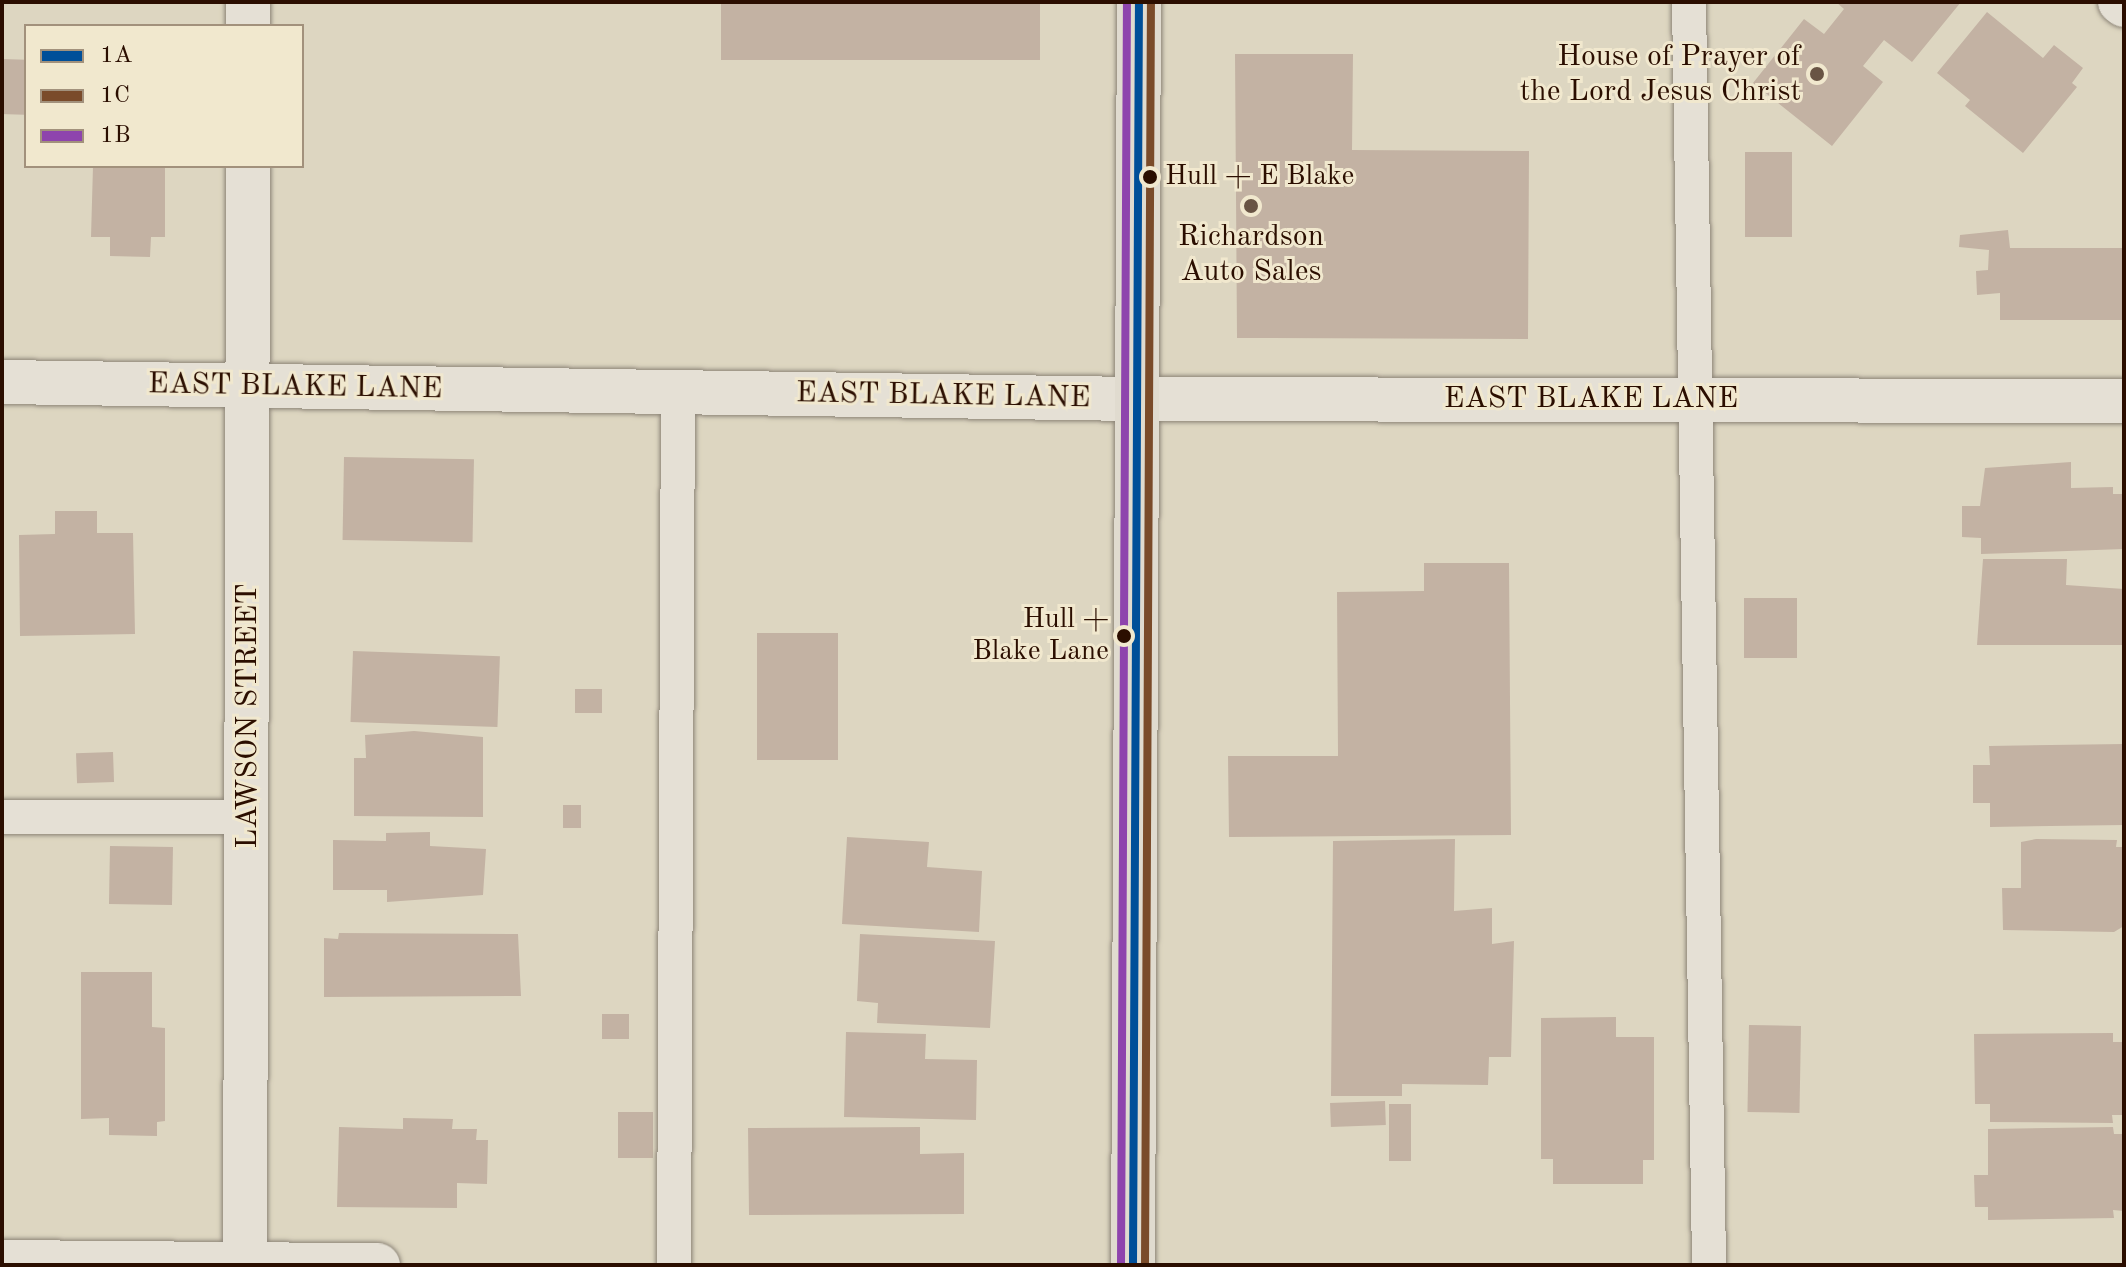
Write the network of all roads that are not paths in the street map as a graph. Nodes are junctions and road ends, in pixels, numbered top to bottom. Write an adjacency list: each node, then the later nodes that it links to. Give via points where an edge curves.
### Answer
1 (248, 2): 4 (street)
2 (1139, 2): 9 (main road)
3 (1689, 2): 10 (lane)
4 (248, 24)
5 (248, 168): 7 (street, LAWSON STREET)
6 (2, 382): 7 (street, EAST BLAKE LANE)
7 (248, 386): 8 (street, EAST BLAKE LANE); 13 (street, LAWSON STREET)
8 (678, 392): 9 (street, EAST BLAKE LANE); 17 (lane)
9 (1137, 399): 10 (street, EAST BLAKE LANE); 18 (main road)
10 (1694, 399): 11 (street, EAST BLAKE LANE); 19 (lane)
11 (2124, 401)
12 (2, 817): 13 (lane)
13 (248, 817): 15 (street, LAWSON STREET)
14 (2, 1262): 15 (street)
15 (245, 1264): 16 (street)
16 (378, 1265)
17 (674, 1265)
18 (1133, 1265)
19 (1709, 1265)

